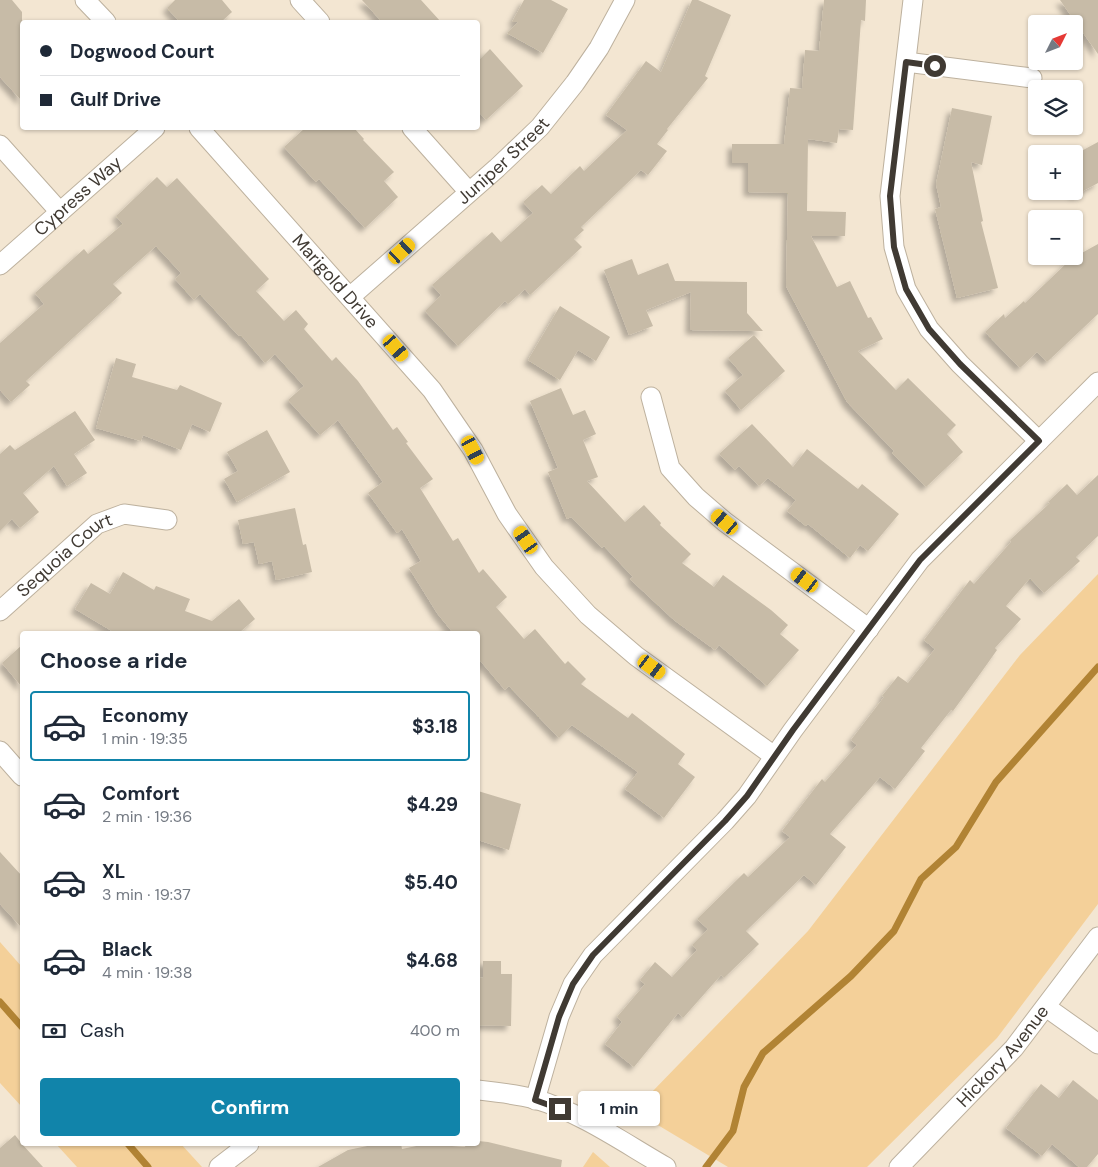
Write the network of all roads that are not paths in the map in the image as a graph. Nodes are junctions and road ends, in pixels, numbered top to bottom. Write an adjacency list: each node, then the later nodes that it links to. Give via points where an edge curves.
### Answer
1 (86, 0): 5 (street)
2 (300, 0): 6 (street)
3 (625, 0): 13 (street, Juniper Street, via 594,55 540,127)
4 (913, 0): 7 (street)
5 (104, 20)
6 (318, 20)
7 (906, 62): 8 (street); 19 (street, via 890,196 894,247 906,289 935,336)
8 (1032, 78)
9 (153, 130): 14 (street, Cypress Way)
10 (201, 130): 16 (street, Marigold Drive)
11 (414, 130): 13 (street)
12 (0, 144): 14 (street)
13 (469, 192): 16 (street, Juniper Street)
14 (60, 212): 15 (street, Cypress Way)
15 (0, 265)
16 (350, 297): 24 (street, Marigold Drive, via 432,390 473,450 507,514 544,567 588,615 636,656)
17 (1098, 382): 19 (street)
18 (651, 397): 22 (street, via 670,468 696,497)
19 (1039, 441): 22 (street, via 920,560)
20 (167, 520): 21 (street, Sequoia Court, via 124,514 98,524)
21 (0, 611)
22 (869, 629): 24 (street)
23 (0, 751): 25 (street)
24 (774, 756): 30 (street, via 747,796 725,821 593,955 573,984 559,1017)
25 (20, 774)
26 (1098, 937): 27 (street, Hickory Avenue)
27 (1046, 1007): 28 (street); 34 (street, Hickory Avenue, via 1014,1048)
28 (1098, 1044)
29 (480, 1090): 30 (street)
30 (535, 1100): 32 (street, via 575,1115)
31 (246, 1146): 33 (street)
32 (662, 1165)
33 (219, 1167)
34 (899, 1167)

